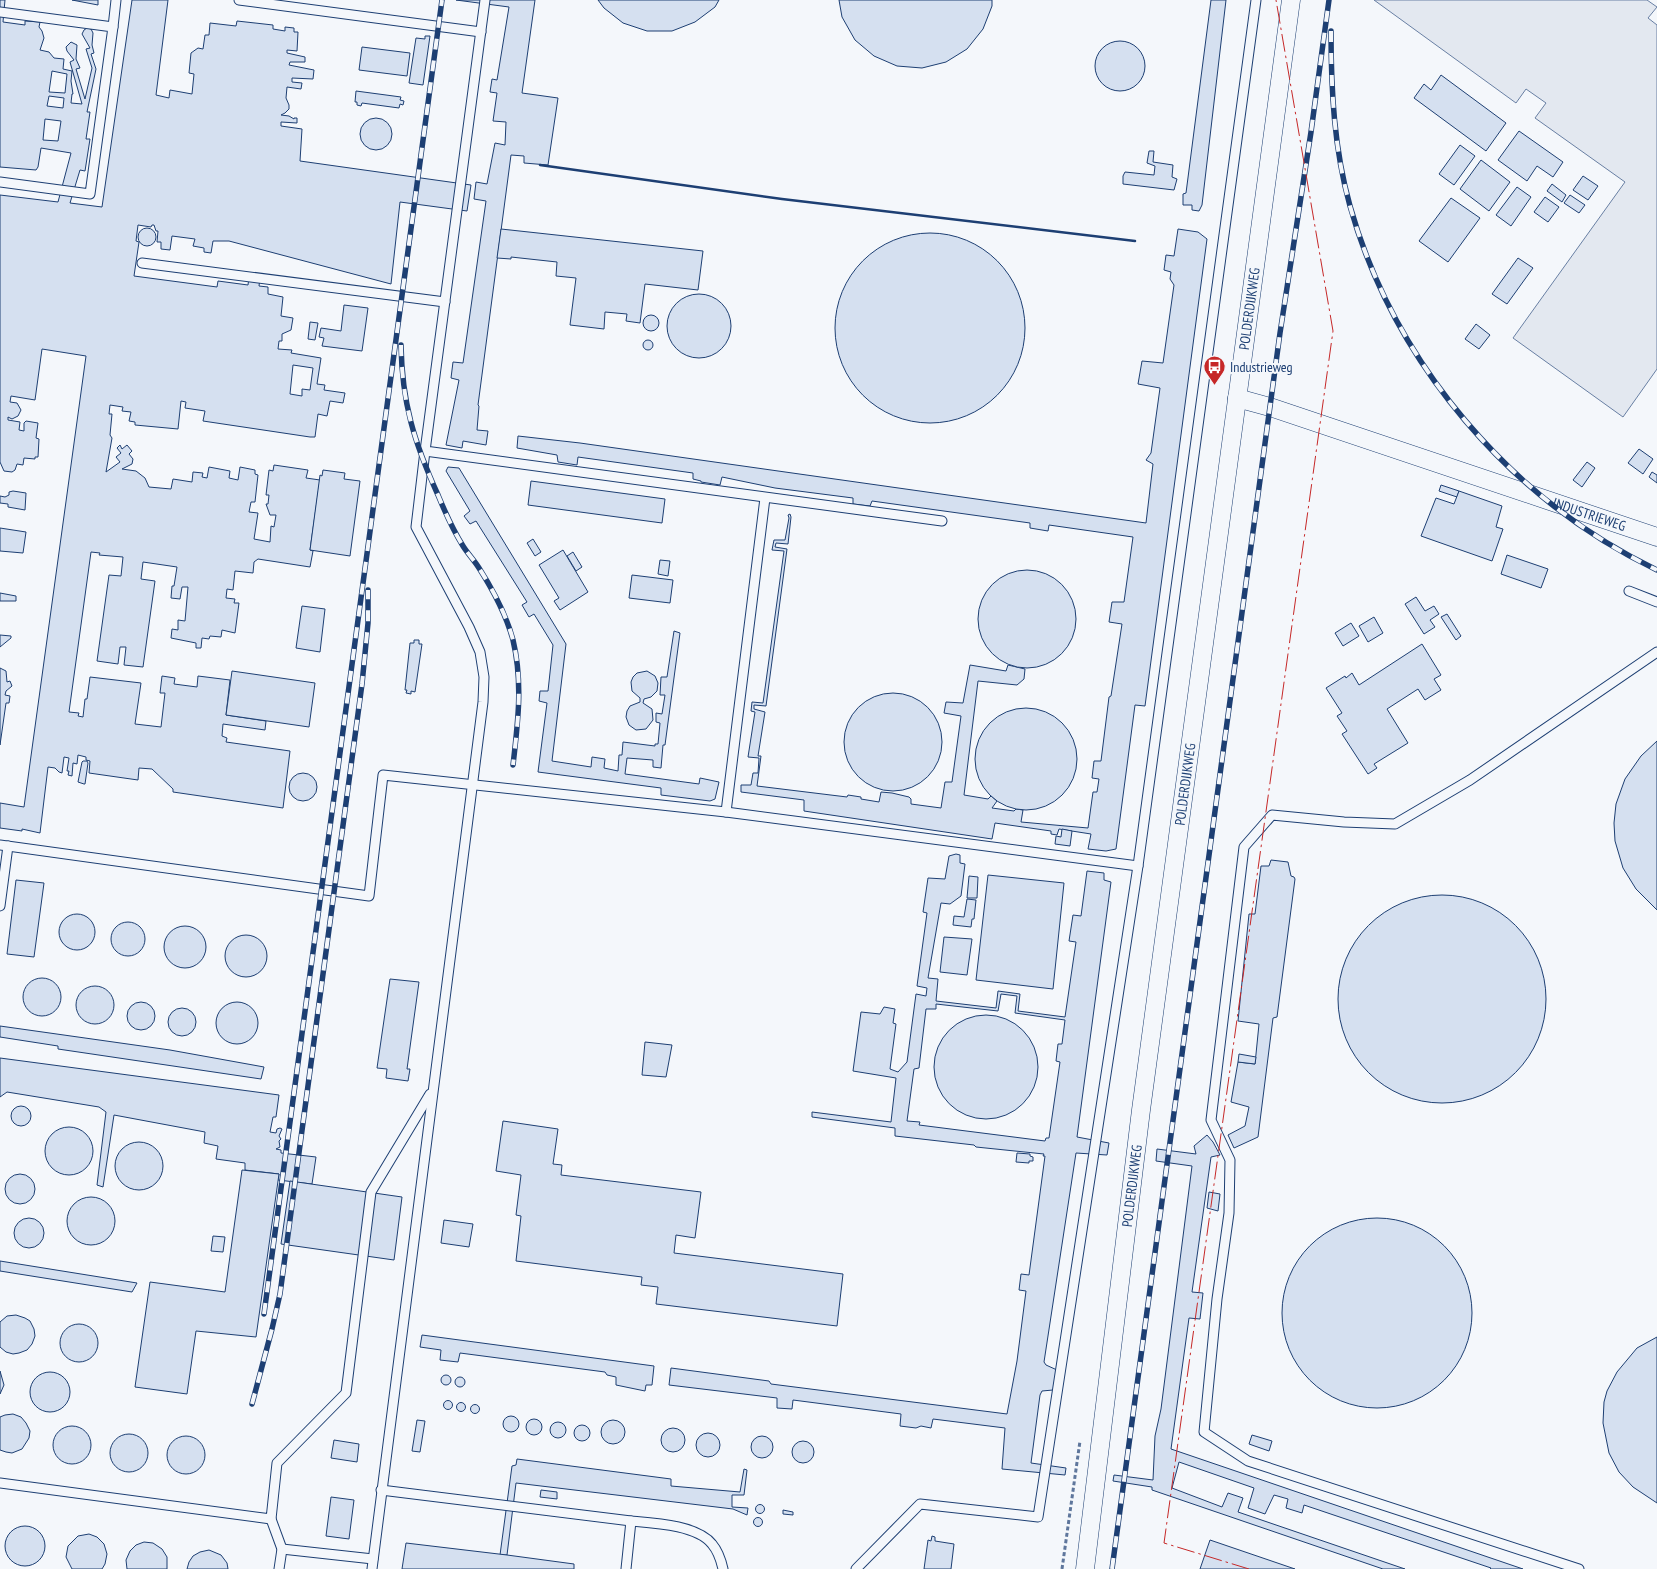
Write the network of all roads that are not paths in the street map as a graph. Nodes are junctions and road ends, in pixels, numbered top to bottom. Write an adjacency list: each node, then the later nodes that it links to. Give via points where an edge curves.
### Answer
1 (116, 0): 7 (lane)
2 (239, 0): 8 (lane)
3 (485, 0): 8 (lane)
4 (1256, 0): 23 (lane)
5 (1291, 0): 12 (street, POLDERDIJKWEG)
6 (0, 12): 7 (lane)
7 (113, 27): 9 (lane, via 90,194)
8 (481, 32): 11 (lane)
9 (0, 182)
10 (142, 263): 11 (lane)
11 (445, 302): 13 (lane)
12 (1237, 398): 16 (street, INDUSTRIEWEG, via 1270,406); 36 (street, POLDERDIJKWEG, via 1131,1189)
13 (425, 451): 14 (lane); 20 (lane, via 416,527 469,627 480,652 484,677)
14 (765, 498): 15 (lane); 21 (lane)
15 (942, 522)
16 (1657, 537)
17 (1629, 591): 18 (lane)
18 (1657, 602)
19 (1657, 652): 37 (lane, via 1470,780 1395,824 1272,815 1244,847 1211,1120 1230,1160 1229,1213 1204,1432 1248,1461)
20 (472, 785): 21 (lane); 22 (lane, via 383,775 369,896); 25 (lane)
21 (726, 812): 23 (lane)
22 (4, 846): 24 (lane)
23 (1138, 866): 35 (lane, via 1038,1516 920,1504)
24 (0, 906)
25 (433, 1089): 27 (lane); 28 (lane, via 371,1192 346,1393 277,1463)
26 (0, 1483): 28 (lane)
27 (381, 1490): 29 (lane); 31 (lane)
28 (271, 1519): 30 (lane)
29 (631, 1521): 33 (lane); 34 (lane, via 682,1528 702,1536 712,1544)
30 (282, 1549): 31 (lane); 32 (lane)
31 (373, 1564)
32 (279, 1569)
33 (626, 1569)
34 (723, 1569)
35 (856, 1569)
36 (1085, 1569)
37 (1579, 1569)

